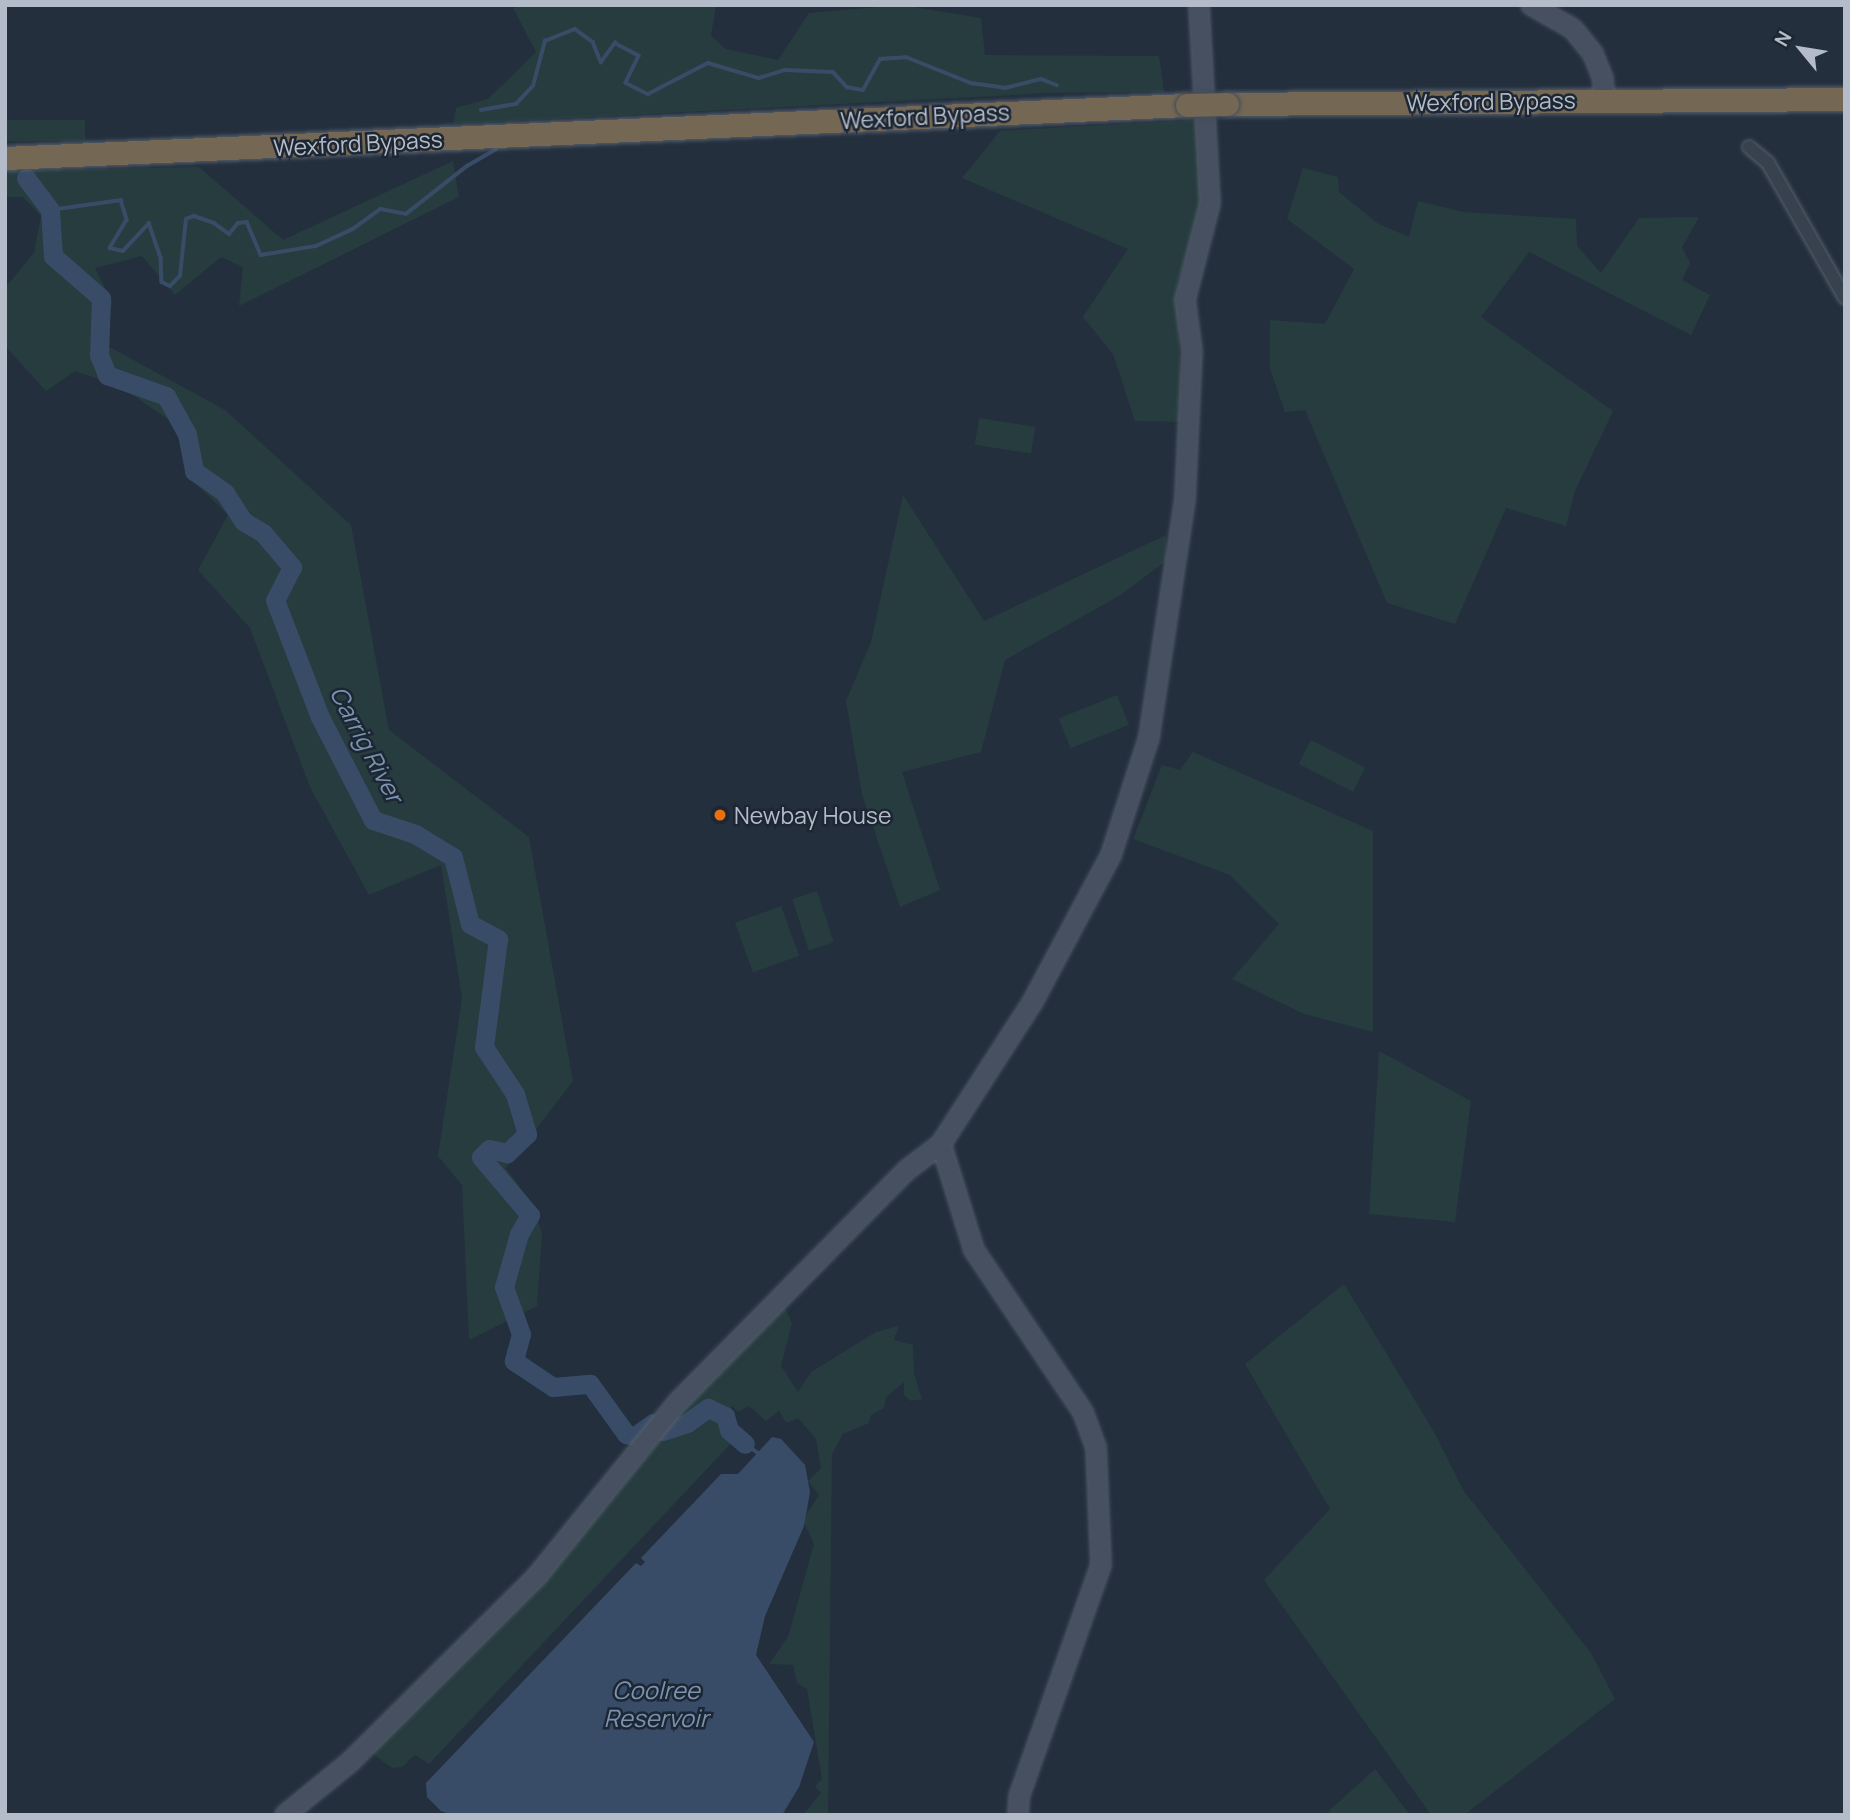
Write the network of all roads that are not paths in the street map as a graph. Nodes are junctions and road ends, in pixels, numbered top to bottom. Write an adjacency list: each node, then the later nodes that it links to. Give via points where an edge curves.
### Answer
1 (1199, 5): 8 (street, via 1210,203 1185,300 1192,351 1189,452 1178,559 1149,737 1111,855 1032,1003)
2 (1531, 5): 4 (street, via 1573,29 1593,54 1603,79)
3 (1845, 99): 4 (highway, Wexford Bypass)
4 (1604, 100): 6 (highway, Wexford Bypass, bridge, via 1187,104)
5 (1749, 147): 7 (street, via 1768,163)
6 (5, 158)
7 (1845, 298)
8 (941, 1144): 9 (street, via 907,1170 678,1402 530,1584 349,1763); 10 (street, via 974,1250 1083,1412 1097,1447 1101,1565 1019,1797)
9 (285, 1815)
10 (1018, 1815)

